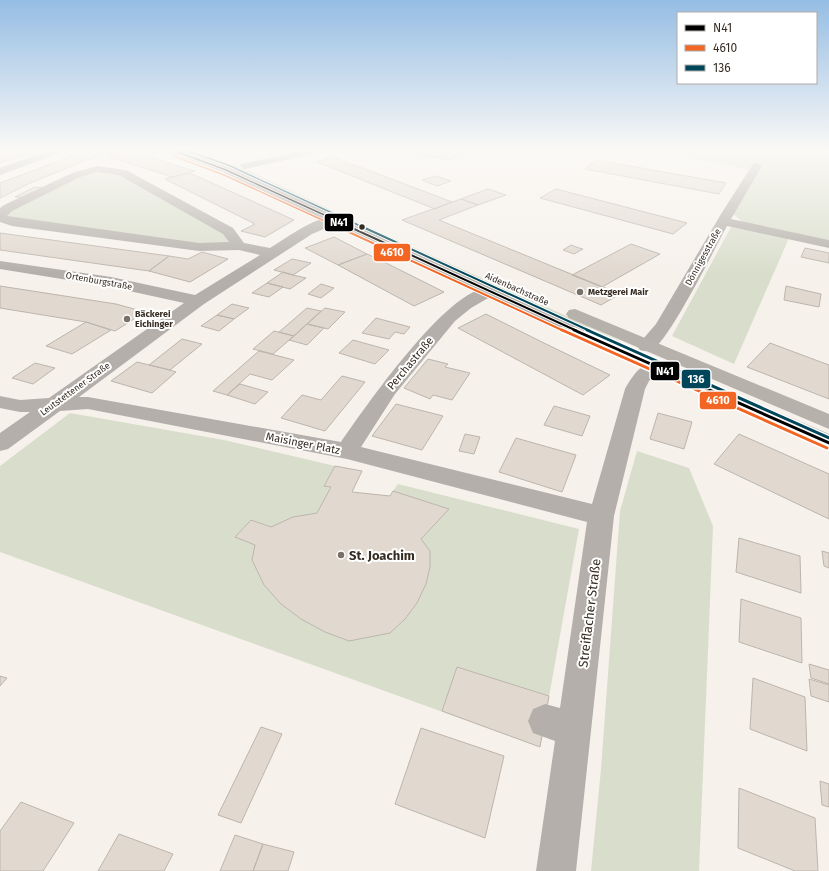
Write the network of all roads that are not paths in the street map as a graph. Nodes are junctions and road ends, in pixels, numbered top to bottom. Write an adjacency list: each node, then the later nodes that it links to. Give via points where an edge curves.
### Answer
1 (42, 192): 6 (street, via 8,208)
2 (157, 192): 10 (street, via 228,231)
3 (272, 192): 7 (main road, Aidenbachstraße)
4 (300, 192): 15 (main road, Aidenbachstraße)
5 (741, 192): 8 (street, Dönnigesstraße)
6 (0, 216): 10 (street, via 12,222 199,247)
7 (333, 220): 11 (street, Leutstettener Straße, via 307,231); 13 (main road, Aidenbachstraße)
8 (723, 221): 9 (street); 15 (street, Dönnigesstraße, via 663,327)
9 (829, 244)
10 (239, 246): 11 (street)
11 (272, 253): 14 (street, Leutstettener Straße)
12 (0, 265): 14 (street, Ortenburgstraße, via 111,282)
13 (489, 291): 15 (main road, Aidenbachstraße); 21 (street, Perchastraße, via 465,304 446,321 387,391)
14 (198, 300): 17 (street, Leutstettener Straße)
15 (651, 356): 18 (main road, Aidenbachstraße); 19 (main road, Aidenbachstraße); 22 (street, Streiflacher Straße, via 635,389)
16 (0, 402): 17 (street, Maisinger Platz, via 20,406)
17 (55, 404): 20 (street, Leutstettener Straße); 21 (street, Maisinger Platz, via 88,403)
18 (829, 422)
19 (829, 443)
20 (0, 444)
21 (347, 451): 22 (street, Maisinger Platz)
22 (601, 516): 23 (street, Streiflacher Straße, via 560,725)
23 (556, 871)

